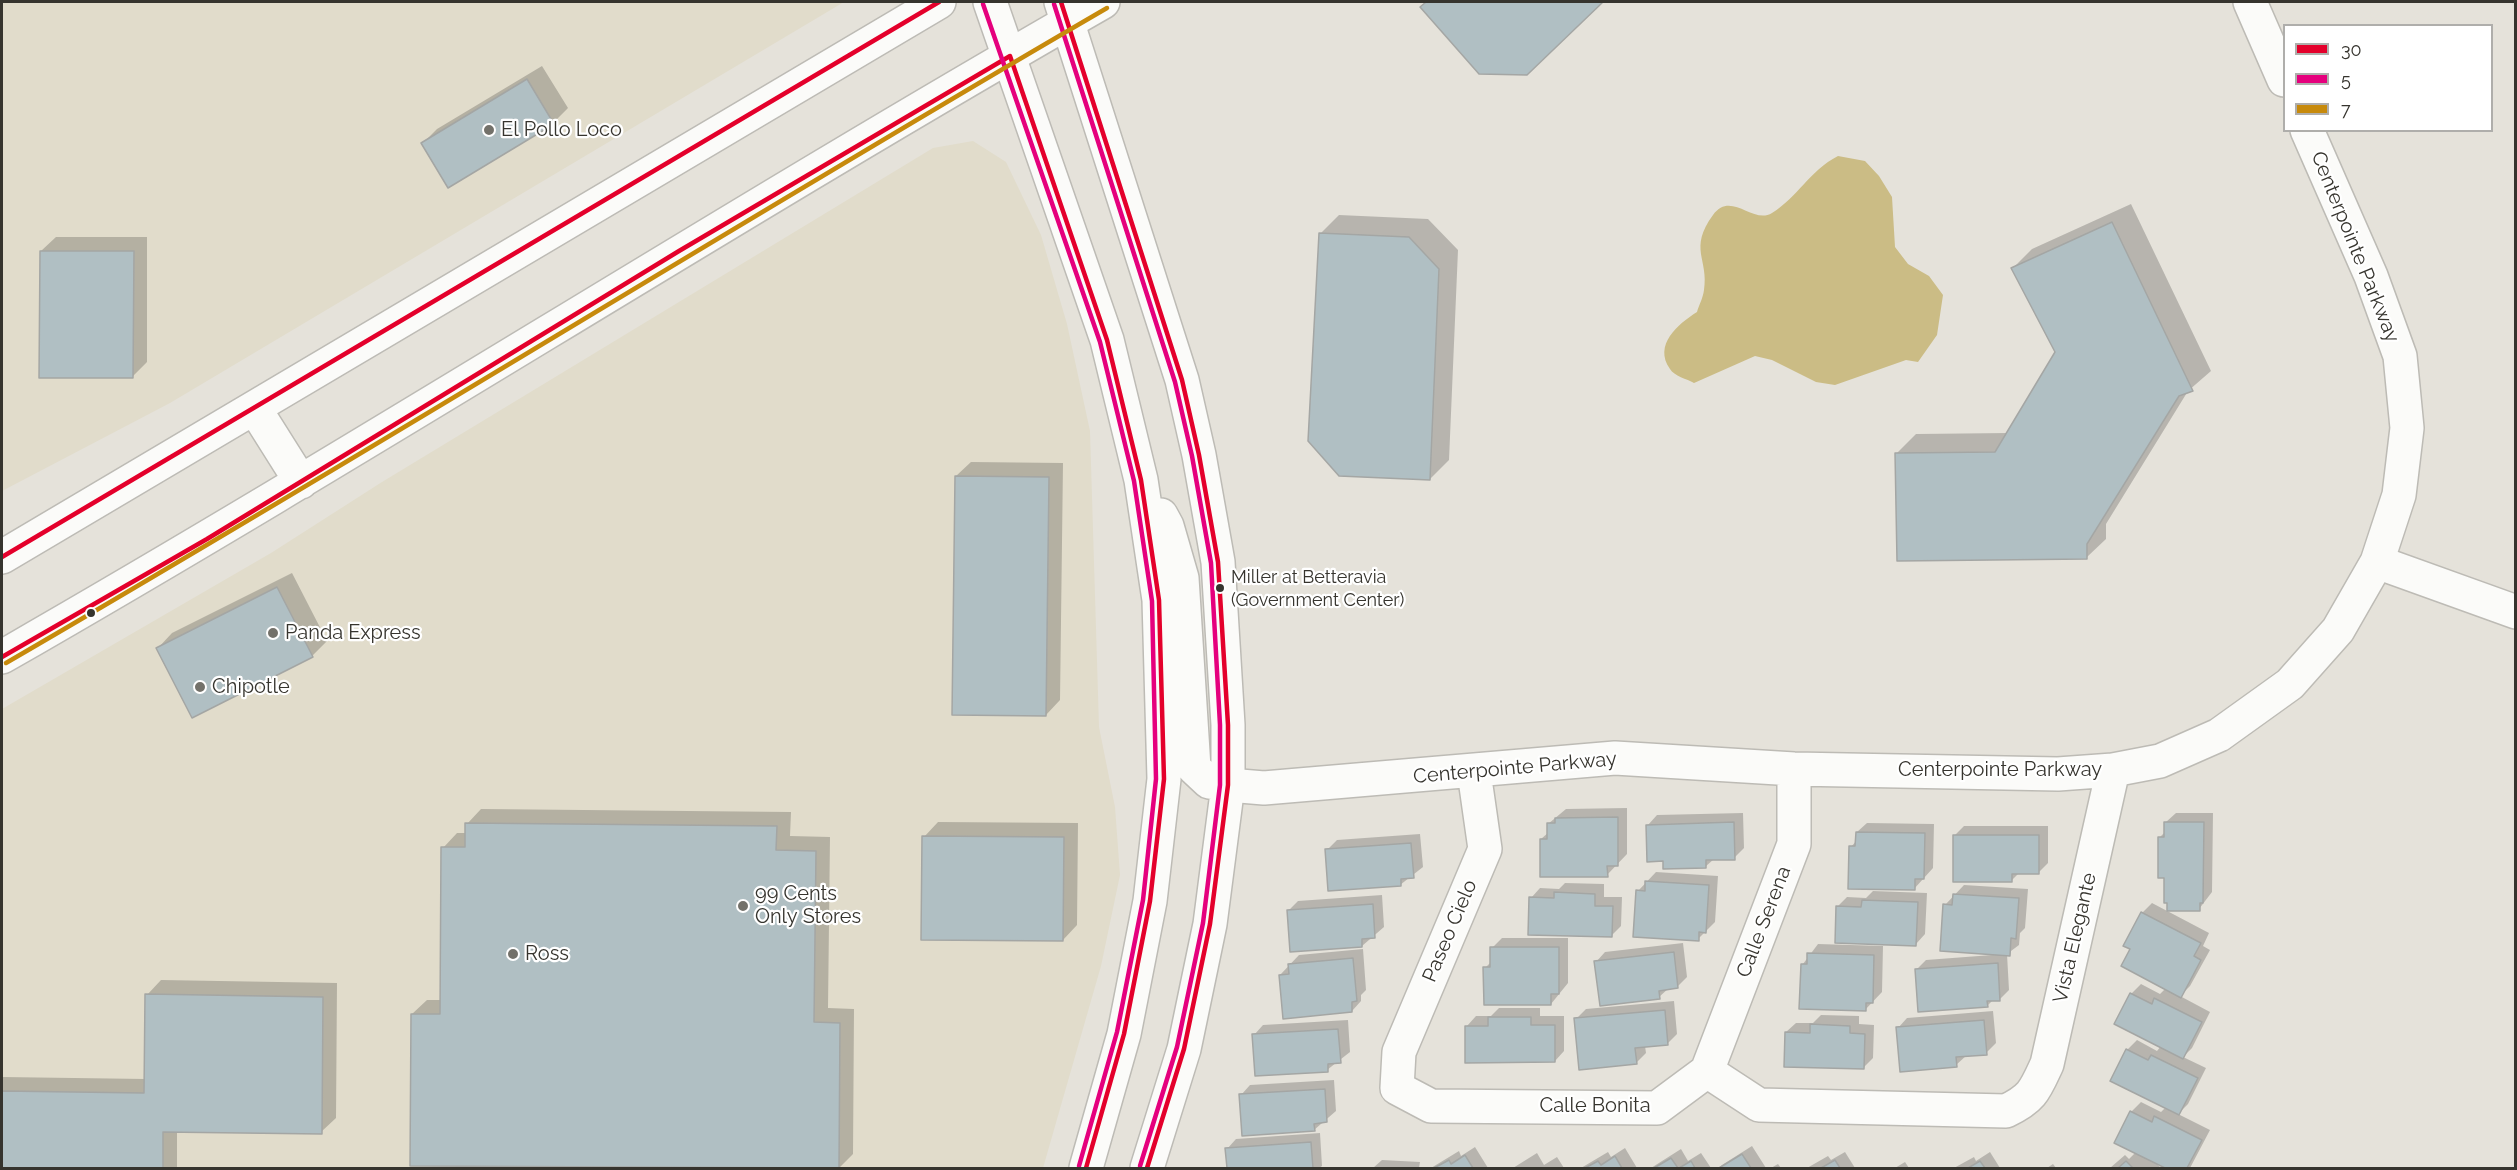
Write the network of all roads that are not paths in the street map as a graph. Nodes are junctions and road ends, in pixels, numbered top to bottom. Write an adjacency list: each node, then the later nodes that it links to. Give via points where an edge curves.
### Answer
1 (939, 2): 9 (main road)
2 (990, 2): 6 (main road)
3 (1103, 2): 5 (main road)
4 (2250, 2): 7 (main road)
5 (1065, 11): 6 (main road); 19 (main road, via 1182,380 1200,455 1218,562)
6 (1010, 56): 10 (main road, via 1107,340); 11 (main road, via 679,250)
7 (2283, 78)
8 (2308, 132): 13 (main road, Centerpointe Parkway, via 2371,276 2400,356 2407,428 2399,495)
9 (255, 409): 11 (main road); 12 (main road)
10 (1141, 480): 19 (main road, Centerpointe Parkway, via 1167,525 1182,578 1194,768 1209,782); 22 (main road, via 1159,600 1164,778 1150,901 1126,1023)
11 (301, 482): 15 (main road)
12 (2, 557)
13 (2377, 562): 14 (main road); 17 (main road, Centerpointe Parkway, via 2338,630 2290,684 2219,735 2160,761)
14 (2516, 612)
15 (2, 657)
16 (1794, 769): 17 (main road, Centerpointe Parkway, via 2058,774); 18 (main road, Centerpointe Parkway, via 1615,758); 20 (main road, Calle Serena, via 1794,844)
17 (2114, 770): 20 (main road, Vista Elegante, via 2047,1064 2034,1094 2026,1102 2006,1111 1759,1105)
18 (1474, 772): 19 (main road, Centerpointe Parkway, via 1264,788); 21 (main road, Paseo Cielo, via 1485,849 1399,1052)
19 (1228, 784): 23 (main road, via 1210,924 1196,992 1184,1048)
20 (1707, 1071): 21 (main road, Calle Bonita, via 1657,1108 1431,1106)
21 (1397, 1088)
22 (1086, 1168)
23 (1147, 1168)

